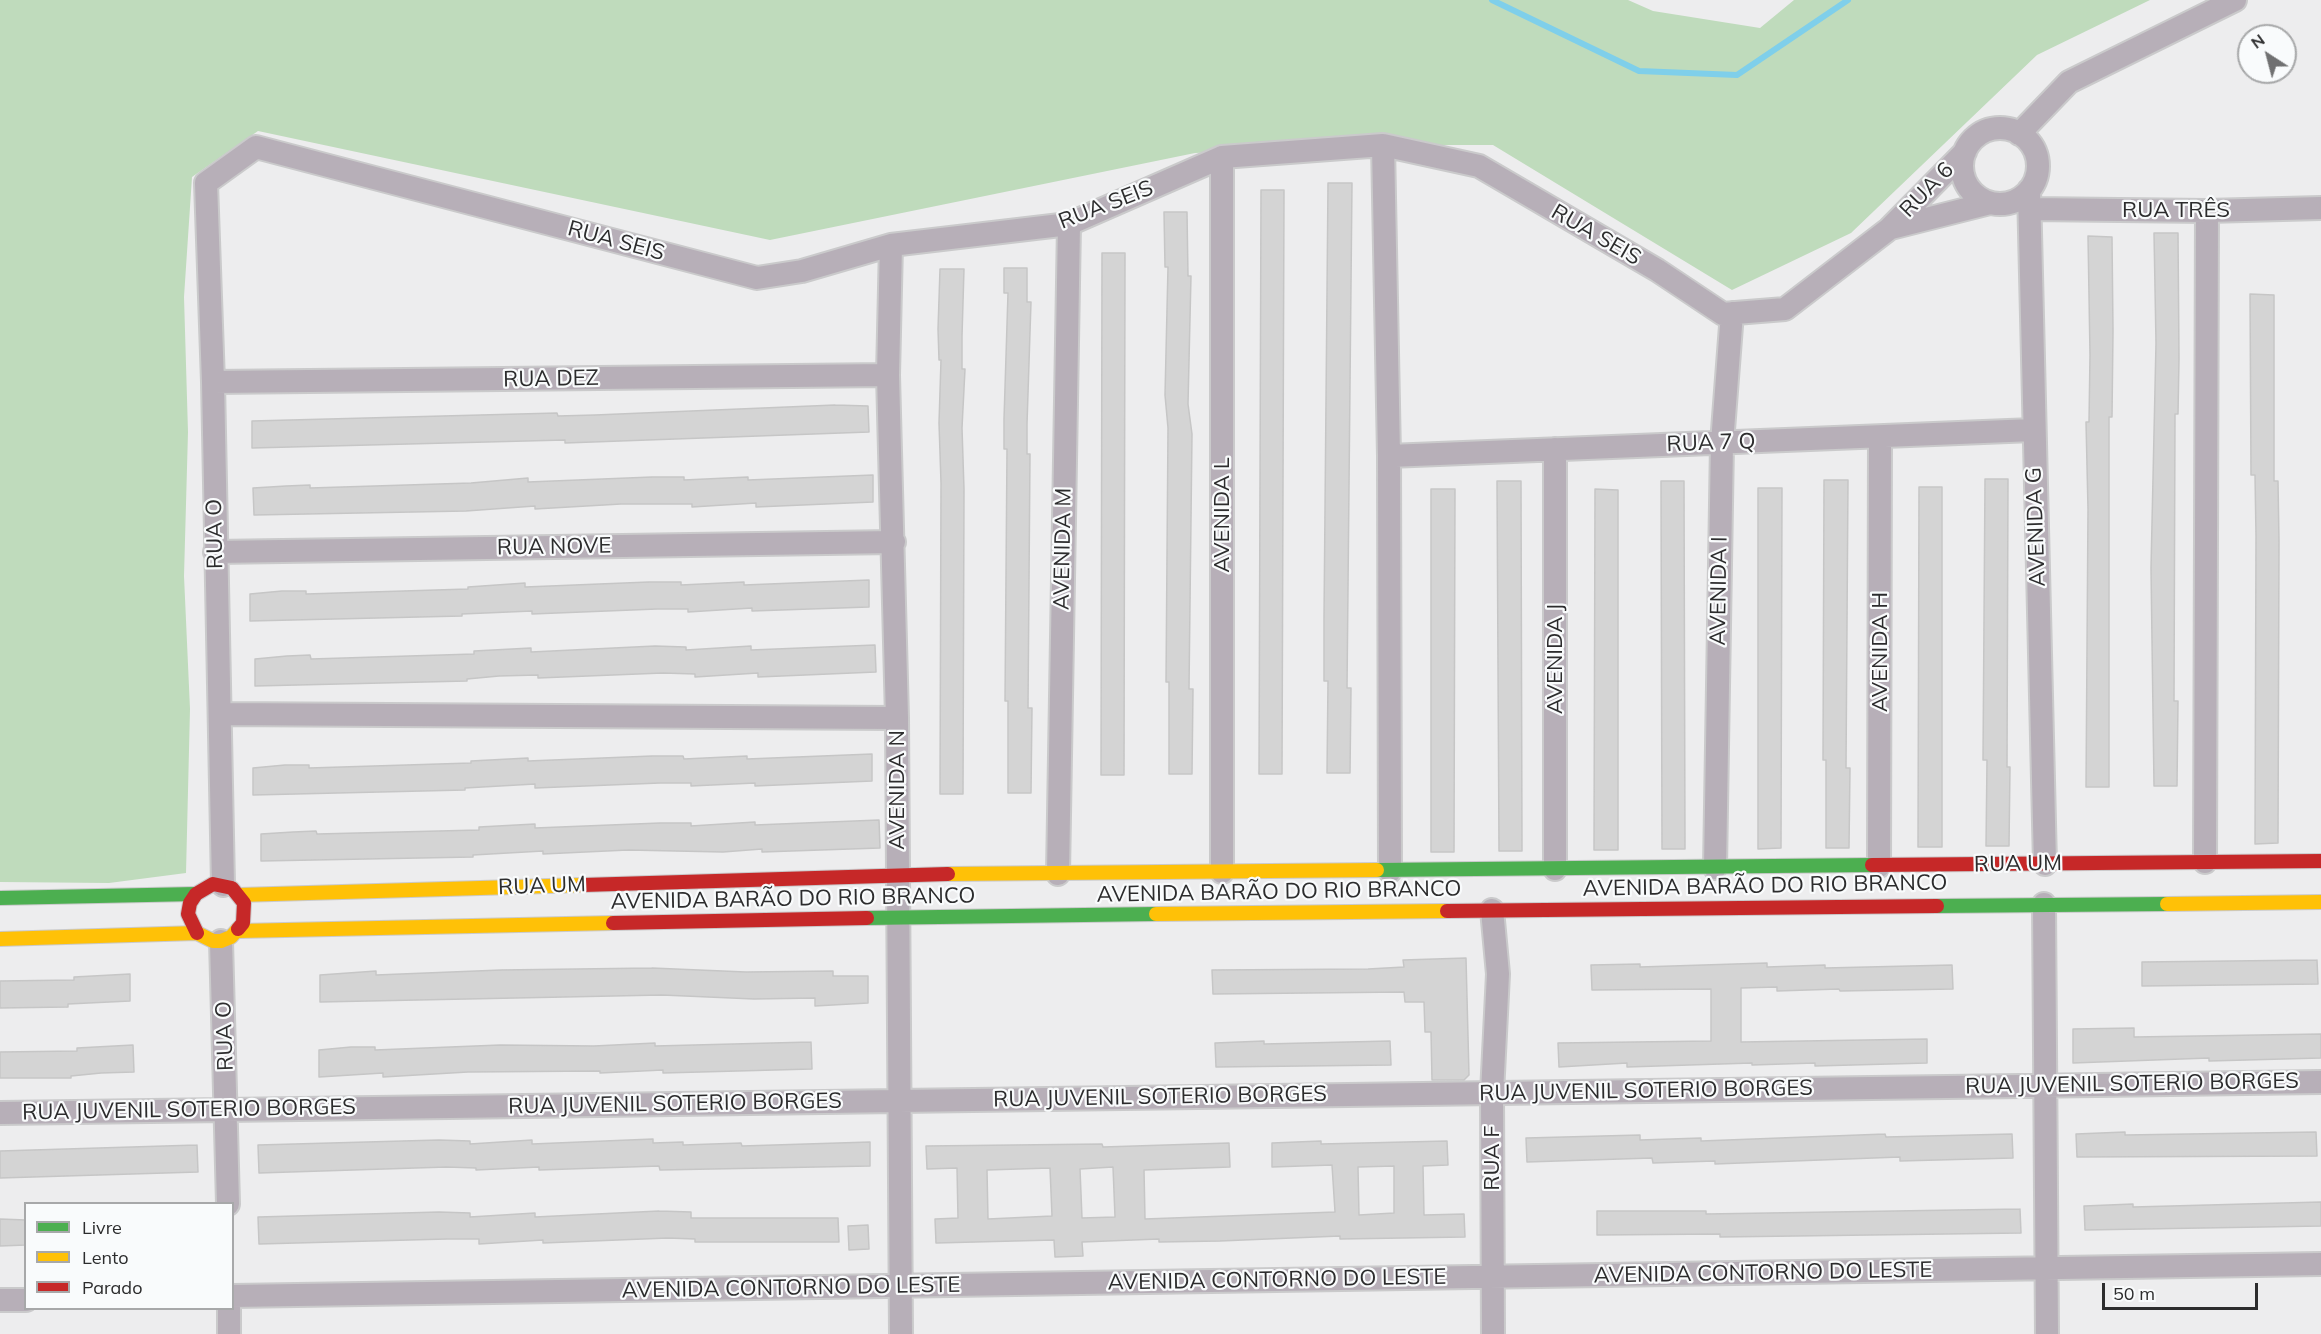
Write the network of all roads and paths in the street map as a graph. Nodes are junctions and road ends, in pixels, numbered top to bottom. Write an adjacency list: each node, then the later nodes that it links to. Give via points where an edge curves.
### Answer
1 (2235, 0): 2 (street, via 2069,82)
2 (2019, 134): 4 (street, via 2009,129 1988,130 1978,135); 7 (street, via 2028,141 2037,160)
3 (1383, 145): 5 (street, RUA SEIS); 14 (street, RUA SEIS, via 1479,166 1657,270 1724,314); 21 (street)
4 (1965, 152): 8 (street, via 1965,183 1971,192); 12 (street, RUA 6)
5 (1222, 158): 11 (street, RUA SEIS); 33 (street, AVENIDA L)
6 (206, 183): 13 (street, RUA SEIS, via 256,147 757,278 802,271); 16 (street, RUA O)
7 (2030, 200): 8 (street); 10 (street, RUA TRÊS); 17 (street, AVENIDA G)
8 (1990, 203): 12 (street)
9 (2321, 208): 10 (street, RUA TRÊS)
10 (2207, 211): 27 (street)
11 (1069, 224): 13 (street, RUA SEIS); 34 (street, AVENIDA M)
12 (1889, 229): 14 (street, RUA SEIS, via 1785,309)
13 (891, 245): 15 (street, AVENIDA N)
14 (1732, 313): 19 (street, AVENIDA I)
15 (888, 375): 16 (street, RUA DEZ); 22 (street, AVENIDA N)
16 (213, 382): 23 (street, RUA O)
17 (2033, 430): 18 (street, RUA 7 Q); 28 (street, AVENIDA G)
18 (1880, 438): 19 (street, RUA 7 Q); 29 (street, AVENIDA H)
19 (1722, 443): 20 (street, RUA 7 Q); 30 (street, AVENIDA I)
20 (1555, 449): 21 (street, RUA 7 Q); 31 (street, AVENIDA J)
21 (1389, 456): 32 (street)
22 (894, 542): 23 (street, RUA NOVE); 25 (street, AVENIDA N)
23 (215, 552): 24 (street, RUA O)
24 (220, 714): 25 (street); 36 (street, RUA O)
25 (897, 718): 35 (street, AVENIDA N)
26 (2321, 861): 27 (street, RUA UM)
27 (2205, 862): 28 (street, RUA UM)
28 (2045, 864): 29 (street, RUA UM)
29 (1879, 866): 30 (street, RUA UM)
30 (1716, 868): 31 (street, RUA UM)
31 (1555, 869): 32 (street, RUA UM)
32 (1390, 871): 33 (street, RUA UM)
33 (1222, 872): 34 (street, RUA UM)
34 (1058, 874): 35 (street, RUA UM)
35 (896, 876): 36 (street, RUA UM); 42 (street, AVENIDA N)
36 (231, 890): 37 (street, via 213,884); 44 (street, via 245,913)
37 (196, 894): 38 (street); 43 (street, via 188,914)
38 (0, 898)
39 (2321, 902): 40 (street, AVENIDA BARÃO DO RIO BRANCO)
40 (2044, 904): 41 (street, AVENIDA BARÃO DO RIO BRANCO); 47 (street)
41 (1492, 910): 42 (street, AVENIDA BARÃO DO RIO BRANCO); 48 (street, RUA F, via 1498,974)
42 (897, 917): 44 (street, AVENIDA BARÃO DO RIO BRANCO); 49 (street, AVENIDA N)
43 (197, 933): 44 (street, via 213,941); 45 (street)
44 (230, 936): 50 (street, RUA O)
45 (0, 939)
46 (2321, 1082): 47 (street, RUA JUVENIL SOTERIO BORGES)
47 (2046, 1085): 48 (street, RUA JUVENIL SOTERIO BORGES); 54 (street)
48 (1492, 1093): 49 (street, RUA JUVENIL SOTERIO BORGES); 55 (street, RUA F)
49 (899, 1101): 50 (street, RUA JUVENIL SOTERIO BORGES); 56 (street, AVENIDA N)
50 (228, 1110): 51 (street, RUA JUVENIL SOTERIO BORGES); 52 (street, RUA O)
51 (0, 1113)
52 (228, 1202)
53 (2321, 1264): 54 (street, AVENIDA CONTORNO DO LESTE)
54 (2048, 1269): 55 (street, AVENIDA CONTORNO DO LESTE); 64 (street)
55 (1493, 1277): 56 (street, AVENIDA CONTORNO DO LESTE); 63 (street, RUA F)
56 (900, 1286): 57 (street, AVENIDA CONTORNO DO LESTE); 62 (street, AVENIDA N)
57 (234, 1296)
58 (0, 1300): 59 (street)
59 (24, 1300)
60 (229, 1310): 61 (street)
61 (229, 1334)
62 (901, 1334)
63 (1493, 1334)
64 (2047, 1334)

